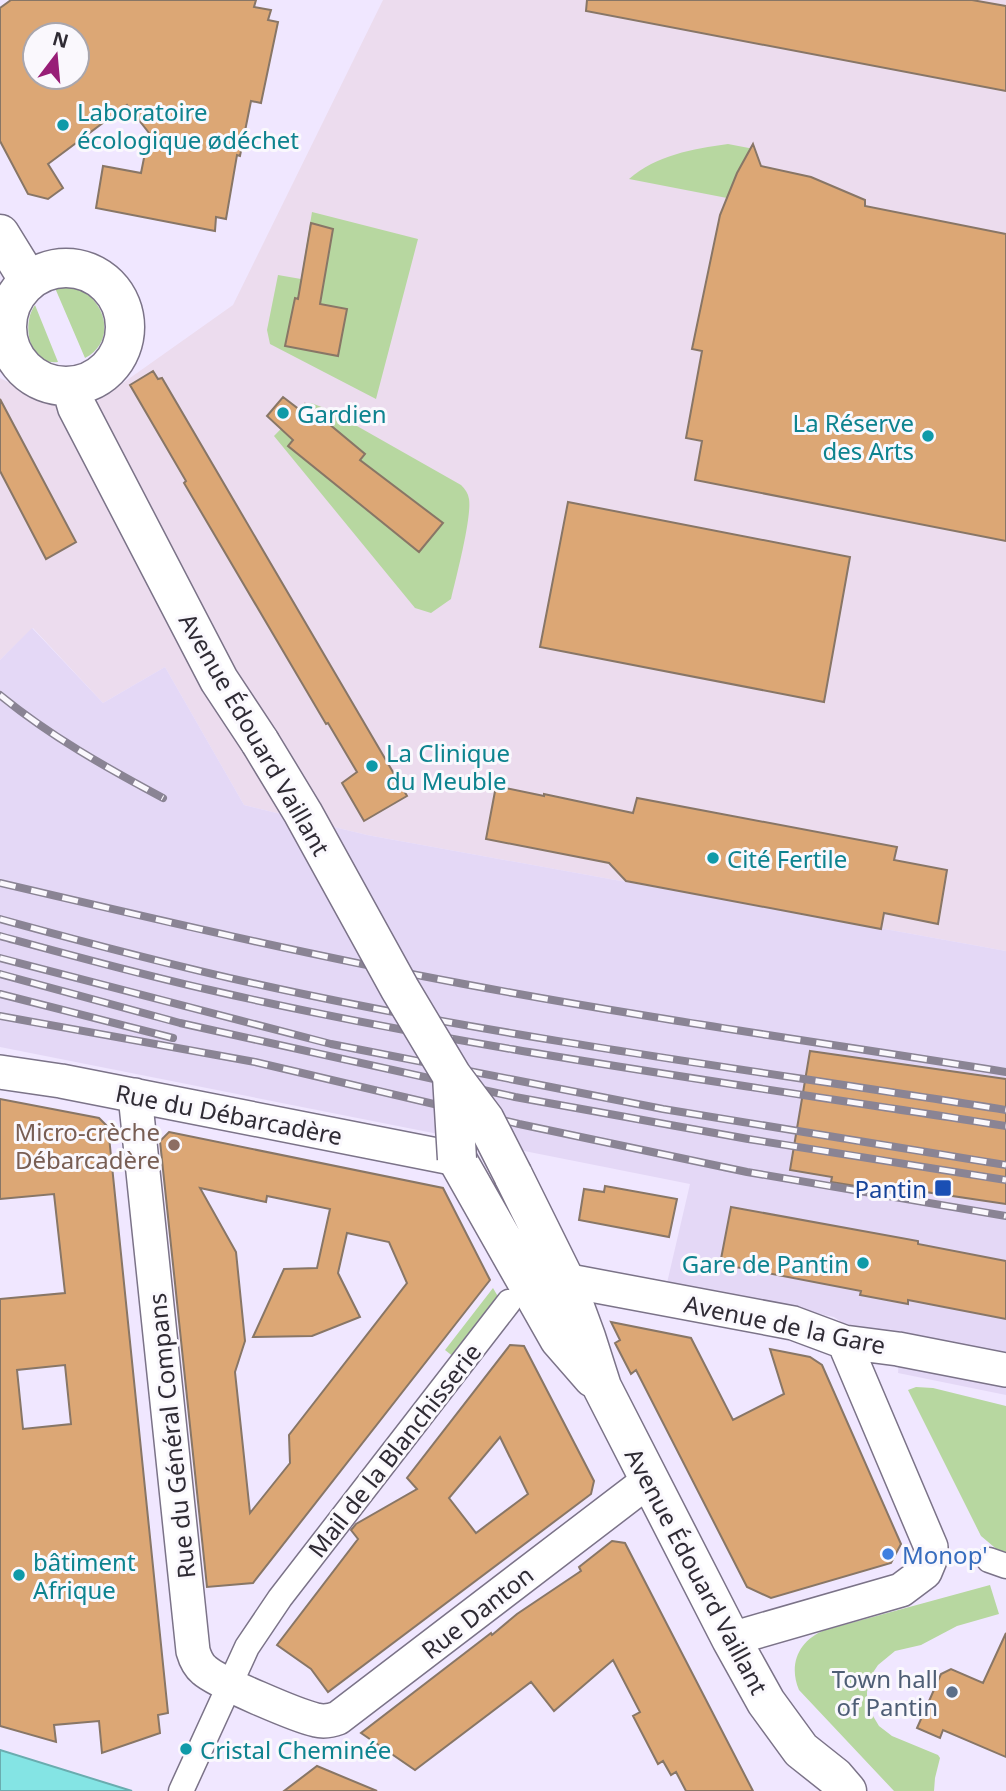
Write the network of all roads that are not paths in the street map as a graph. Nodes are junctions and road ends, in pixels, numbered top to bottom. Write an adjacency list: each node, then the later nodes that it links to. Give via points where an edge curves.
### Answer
1 (0, 234): 2 (main road)
2 (29, 281): 3 (main road, via 11,304); 4 (main road, via 55,269 83,270 102,280 120,304 125,326 117,356 95,378)
3 (4, 334): 4 (main road, via 30,374)
4 (71, 386): 6 (main road, Avenue Édouard Vaillant, bridge, via 77,407 219,680 303,813)
5 (0, 1072): 7 (street, Rue du Débarcadère)
6 (452, 1076): 8 (main road, Avenue Édouard Vaillant, bridge); 9 (main road, Avenue Édouard Vaillant, bridge, via 485,1121)
7 (135, 1095): 8 (street, Rue du Débarcadère); 16 (street, Rue du Général Compans, via 193,1651 204,1670)
8 (457, 1159): 10 (main road, Avenue Édouard Vaillant)
9 (565, 1280): 10 (street, Avenue de la Gare); 11 (street, Avenue de la Gare, via 793,1323); 13 (main road, Avenue Édouard Vaillant)
10 (515, 1287): 13 (main road, Avenue Édouard Vaillant); 16 (street, Mail de la Blanchisserie, via 280,1598 247,1647)
11 (844, 1342): 12 (street, Avenue de la Gare); 15 (street, via 931,1547 930,1560 925,1572 901,1590)
12 (1006, 1370)
13 (602, 1387): 14 (main road, Avenue Édouard Vaillant)
14 (648, 1480): 15 (main road, Avenue Édouard Vaillant); 17 (street, Rue Danton, via 347,1713 330,1721)
15 (731, 1639): 18 (main road, Avenue Édouard Vaillant, via 766,1702)
16 (230, 1685): 17 (street, Rue du Général Compans); 19 (street, Mail de la Blanchisserie)
17 (299, 1714)
18 (801, 1750): 20 (main road, Avenue Édouard Vaillant); 21 (main road, Avenue Édouard Vaillant)
19 (181, 1791)
20 (814, 1791)
21 (847, 1791)

